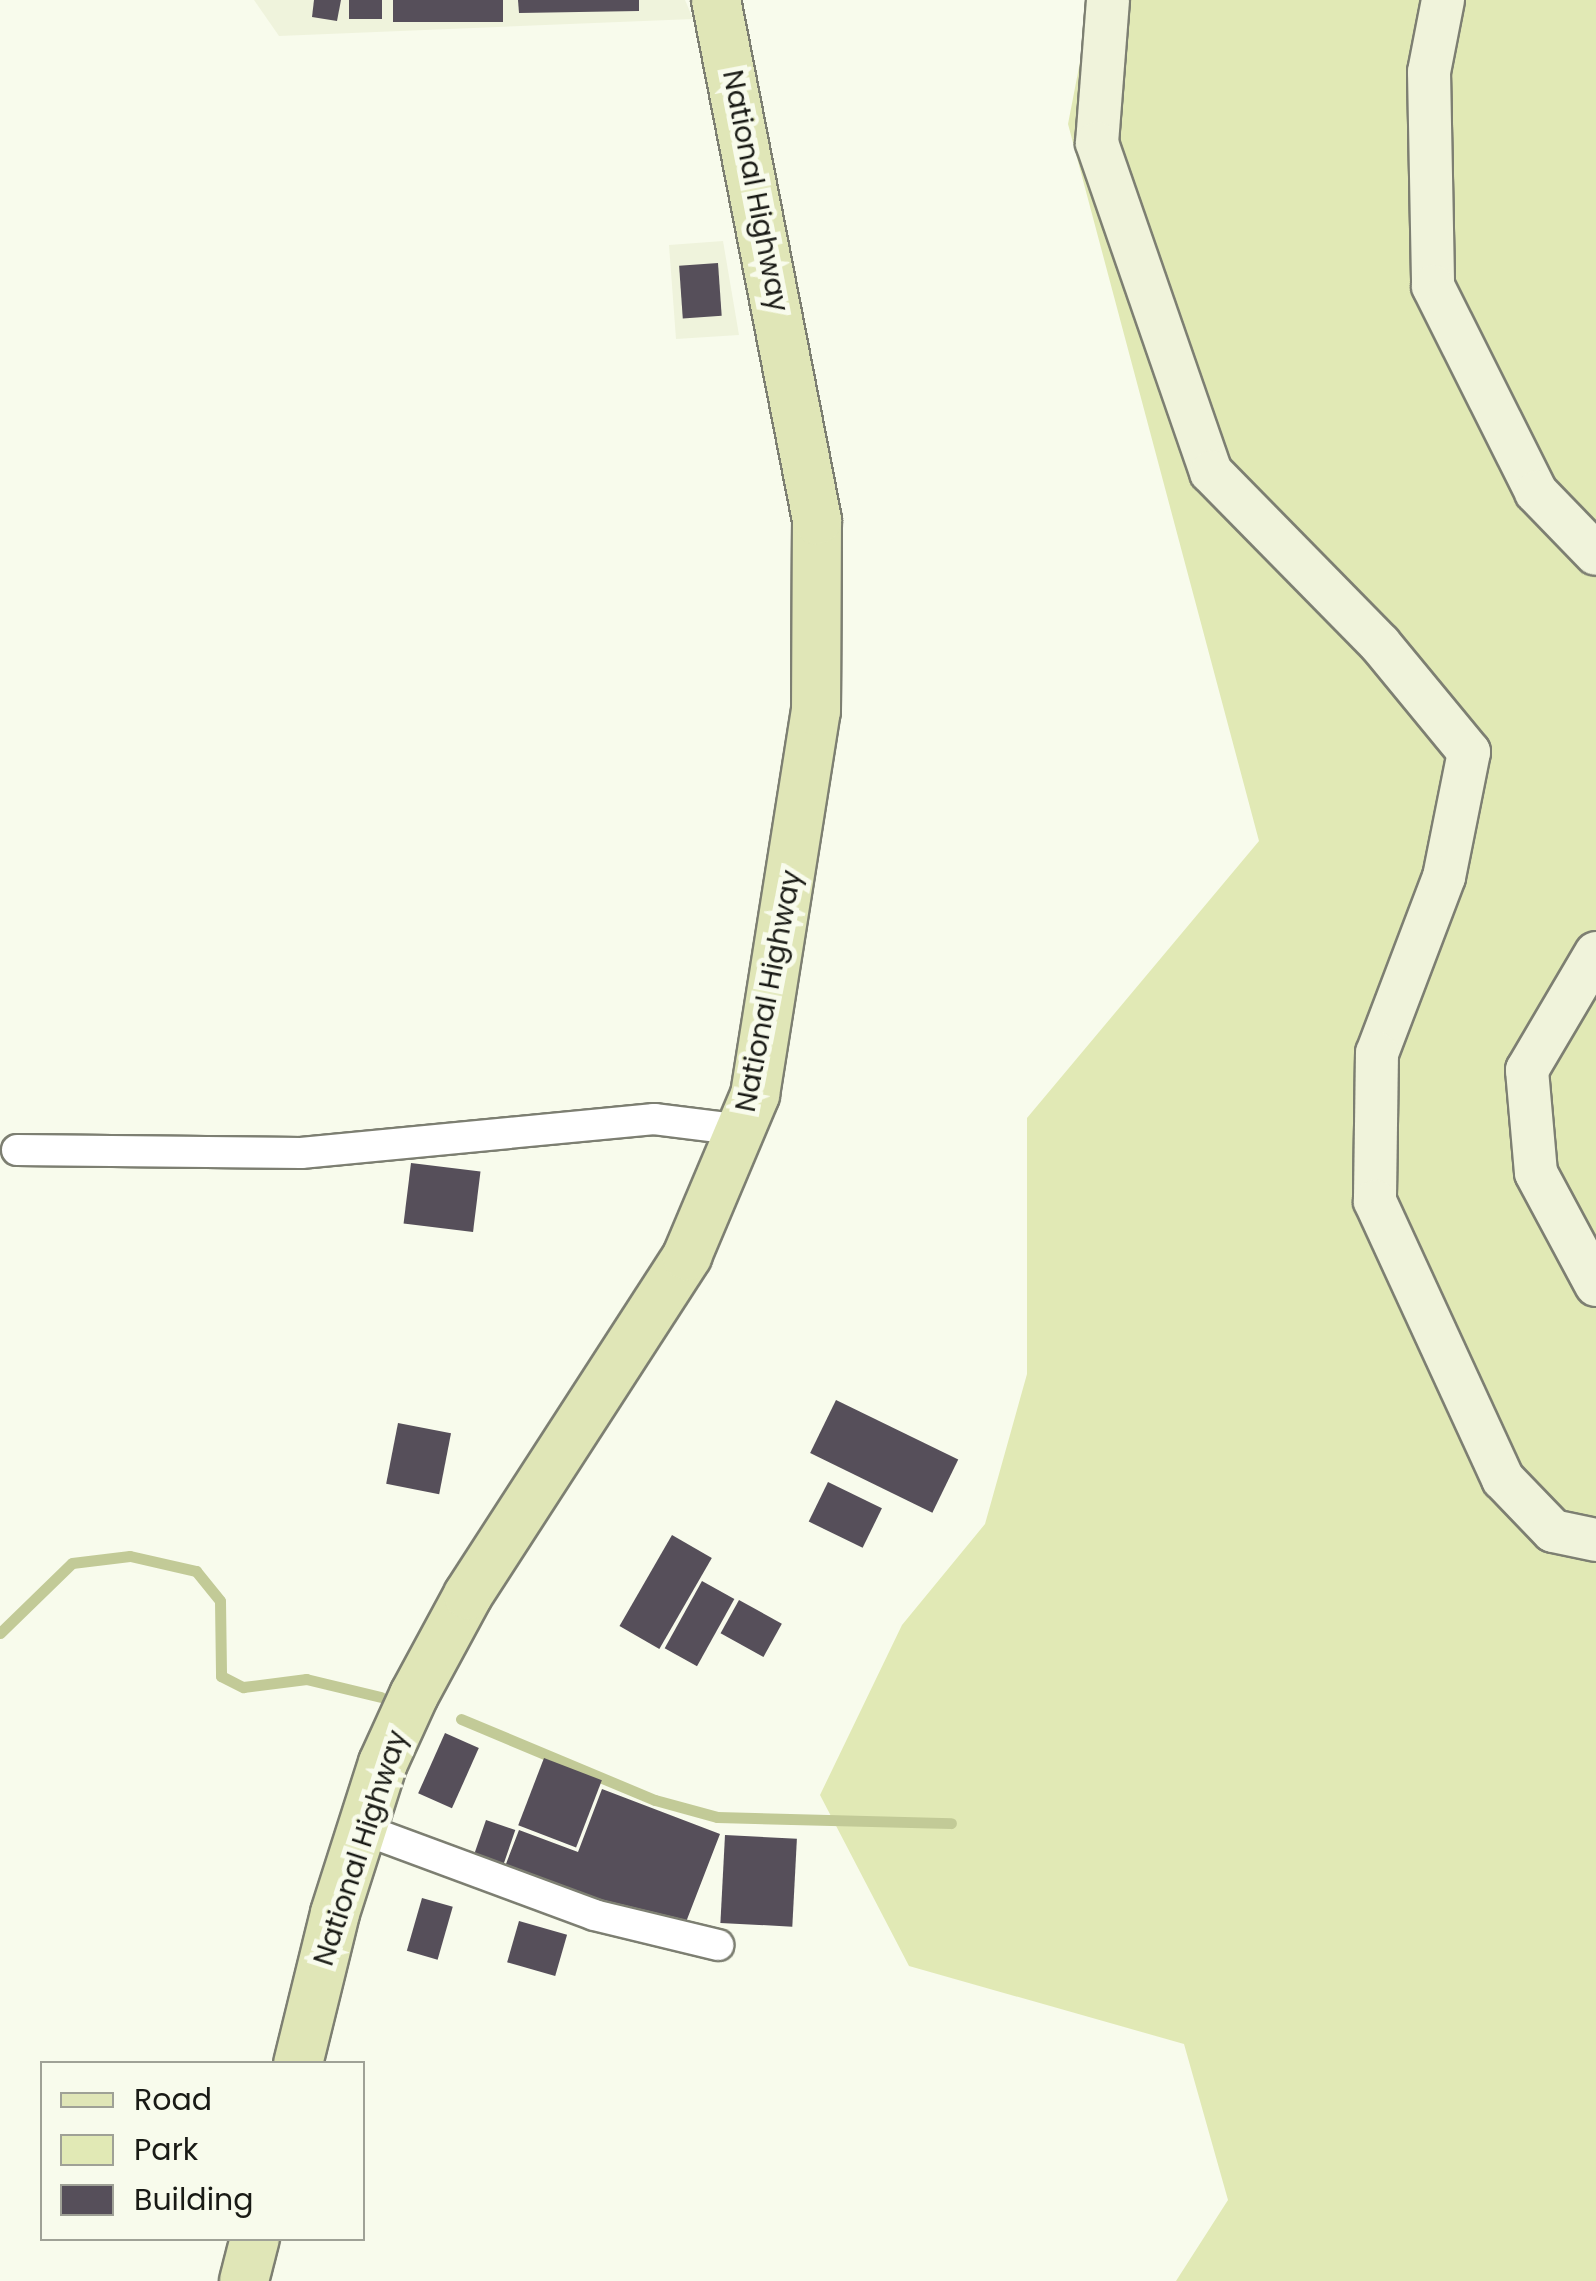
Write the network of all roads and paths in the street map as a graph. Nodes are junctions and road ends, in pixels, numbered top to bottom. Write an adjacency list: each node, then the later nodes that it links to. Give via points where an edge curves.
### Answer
1 (1108, 0): 9 (street, via 1097,143 1211,472 1380,644 1469,752 1444,878 1378,1053 1375,1200 1503,1479 1553,1530)
2 (1442, 0): 4 (street, via 1429,72 1432,286 1536,492)
3 (715, 7): 6 (main road, National Highway, via 817,520 816,711 778,972)
4 (1596, 554)
5 (1596, 953): 8 (street, via 1527,1070 1536,1173)
6 (742, 1130): 7 (street, via 654,1120 301,1153); 10 (main road, National Highway, via 687,1256 468,1595 390,1746)
7 (18, 1150)
8 (1596, 1285)
9 (1596, 1540)
10 (362, 1828): 11 (street, via 594,1915); 12 (main road, National Highway)
11 (718, 1945)
12 (299, 2061)
13 (254, 2241): 14 (main road)
14 (244, 2281)

